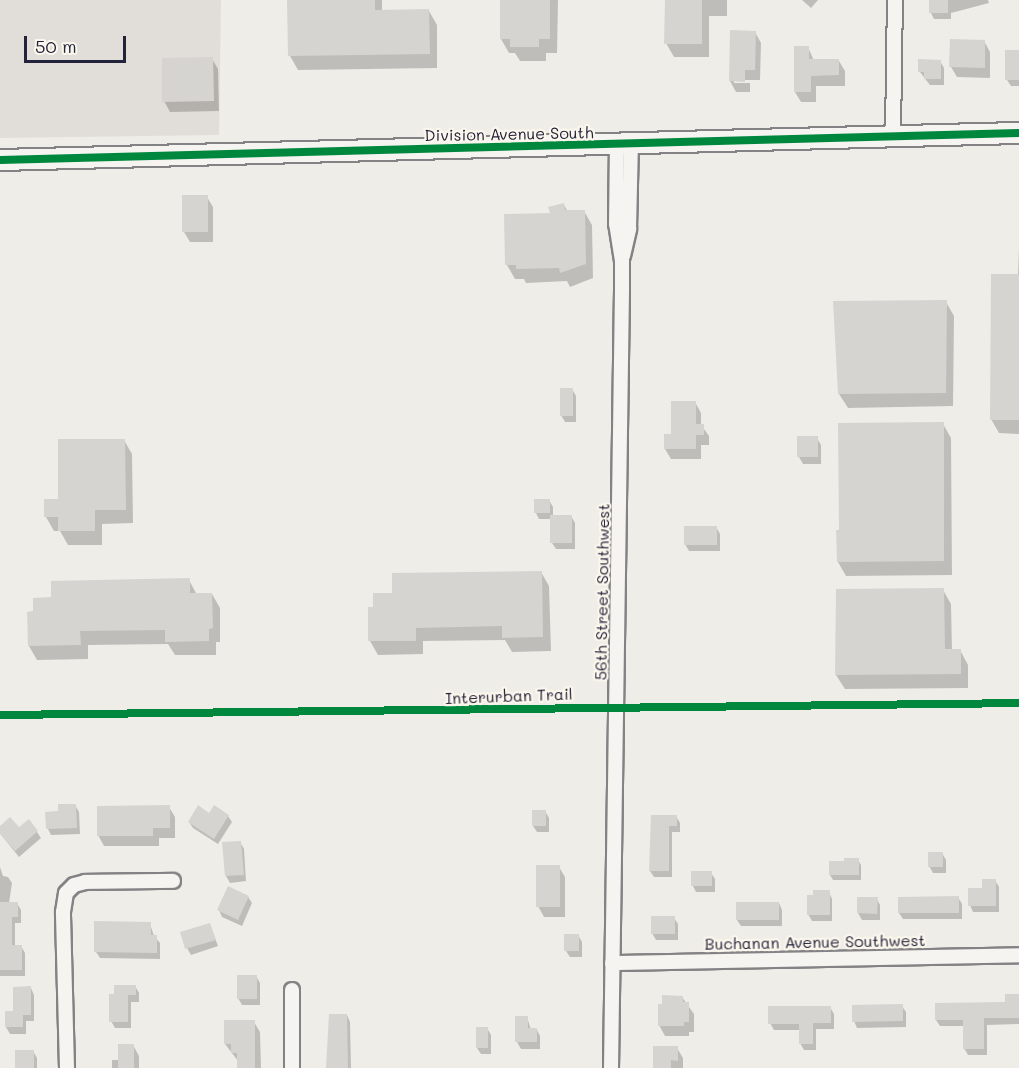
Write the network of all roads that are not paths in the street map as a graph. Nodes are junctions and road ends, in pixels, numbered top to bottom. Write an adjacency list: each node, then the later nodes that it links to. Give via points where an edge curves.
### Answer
1 (895, 0): 3 (street)
2 (1019, 133): 3 (main road, Division Avenue South)
3 (893, 136): 4 (main road, Division Avenue South)
4 (624, 144): 5 (main road, Division Avenue South); 8 (street, 56th Street Southwest, via 616,229 622,261)
5 (0, 160)
6 (173, 881): 10 (street, via 91,881 69,888 63,912)
7 (1019, 955): 8 (street, Buchanan Avenue Southwest)
8 (612, 963): 12 (street, 56th Street Southwest)
9 (292, 990): 11 (street)
10 (67, 1068)
11 (292, 1068)
12 (611, 1068)

